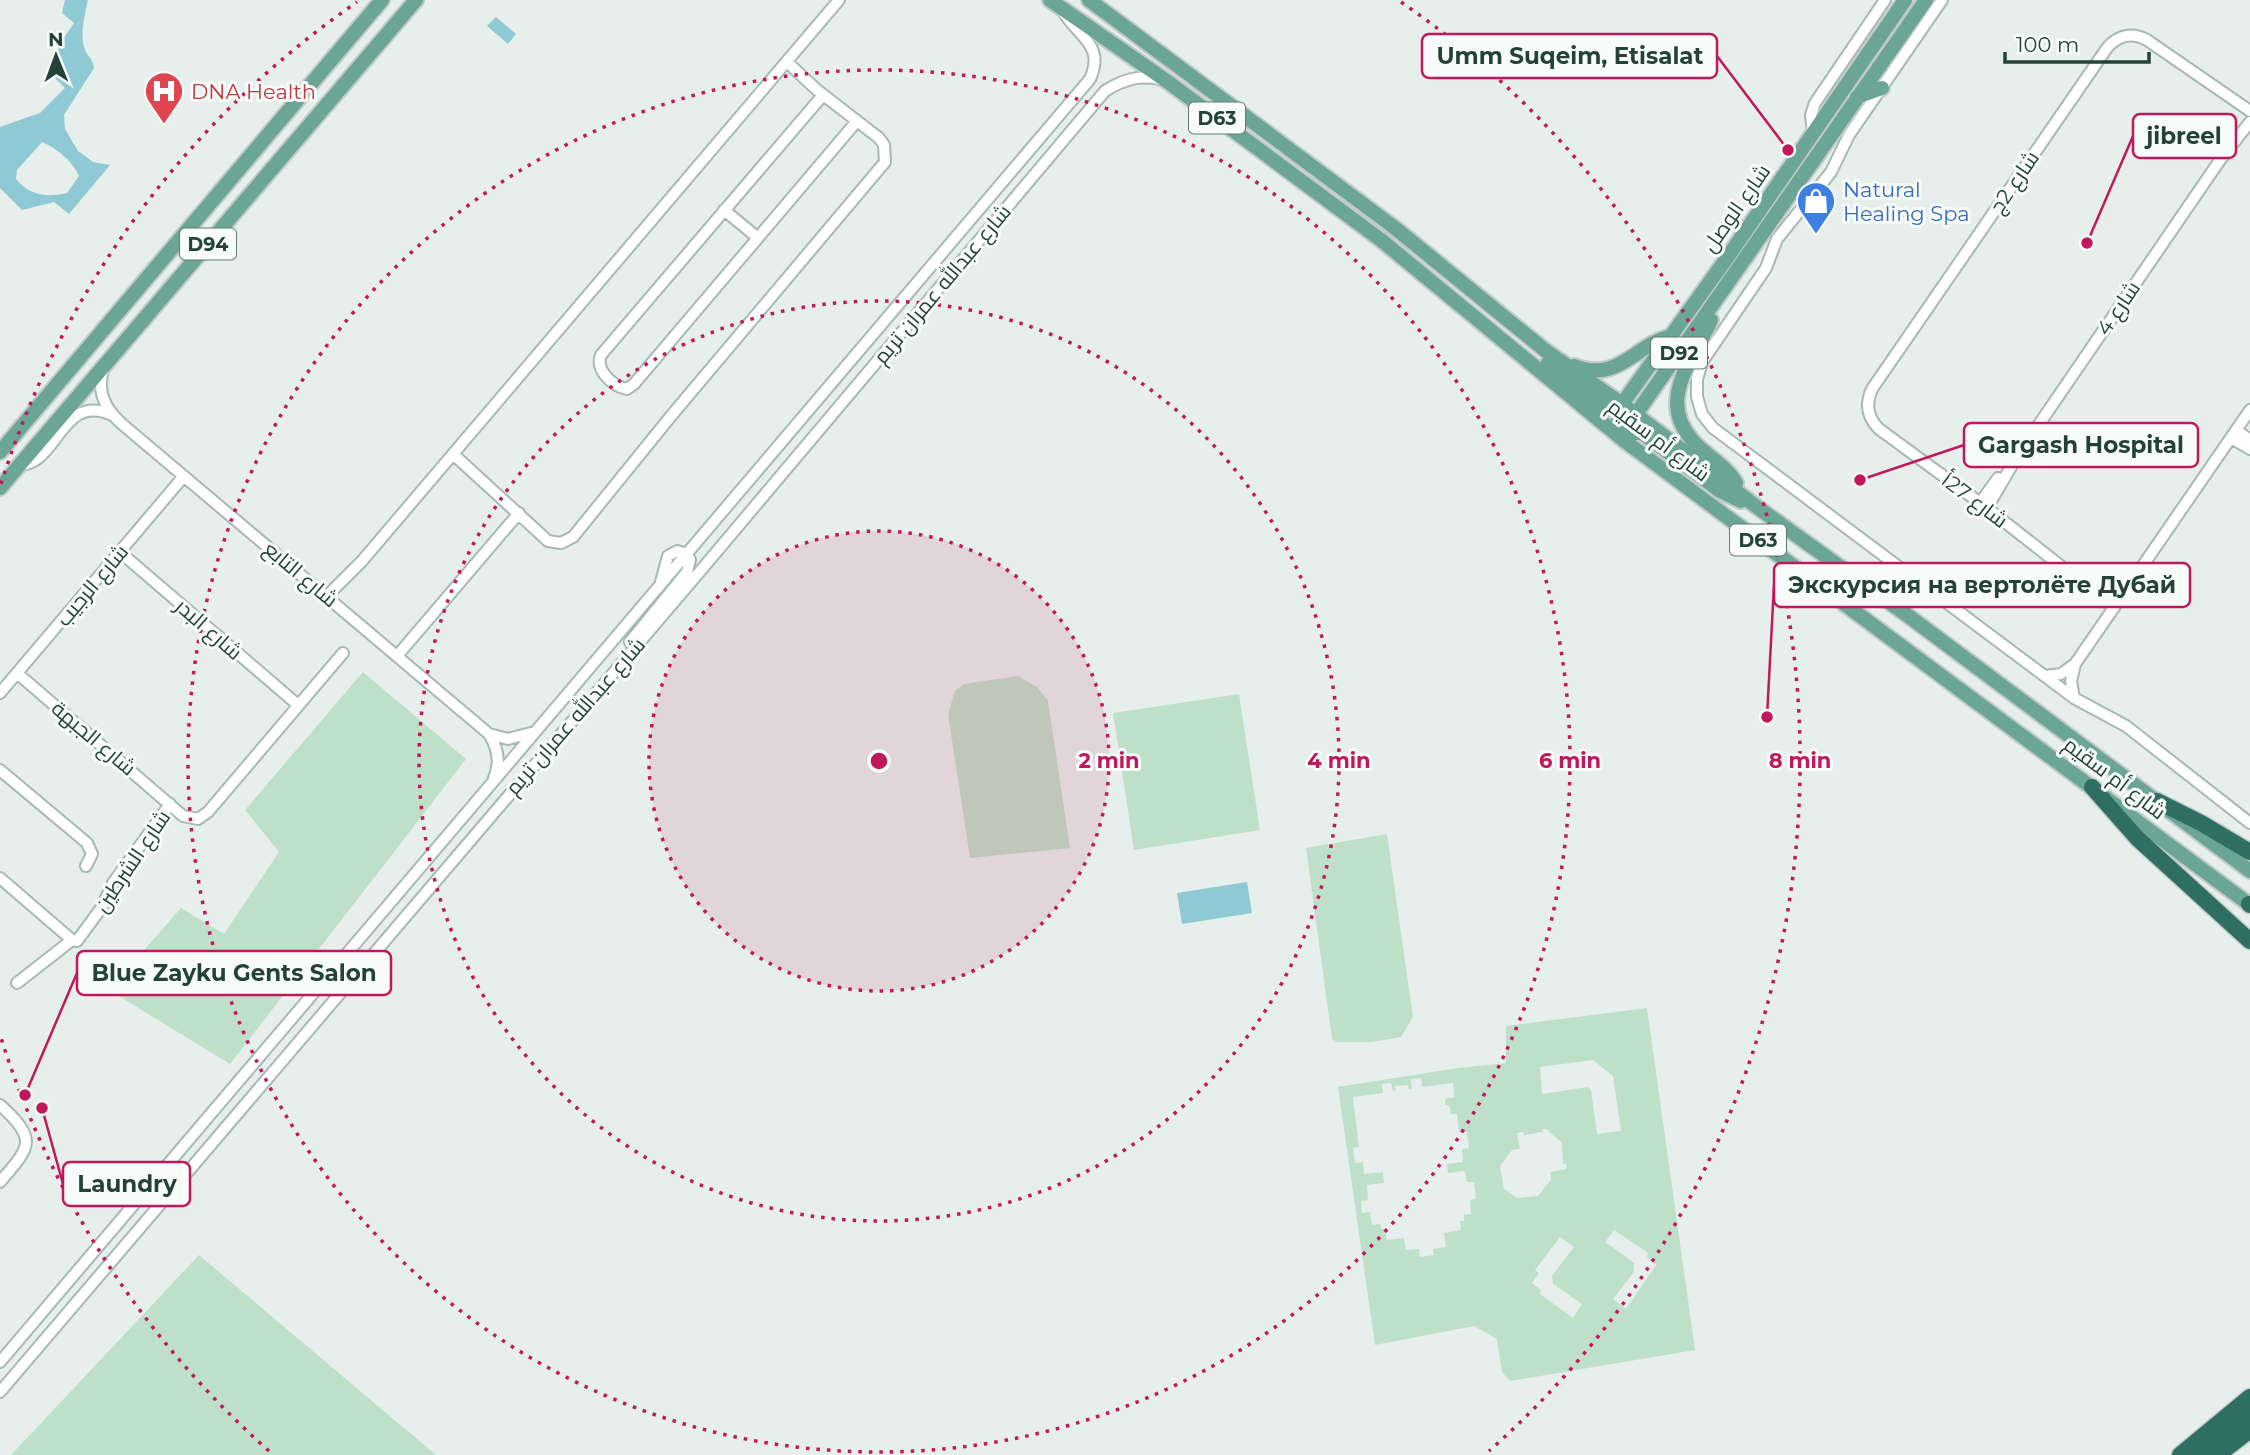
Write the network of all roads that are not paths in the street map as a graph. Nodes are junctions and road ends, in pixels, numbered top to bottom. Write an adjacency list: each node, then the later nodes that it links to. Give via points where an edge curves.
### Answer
1 (383, 0): 12 (main road, D94)
2 (416, 0): 10 (main road, D94)
3 (839, 0): 11 (street)
4 (1089, 0): 27 (main road, شارع أم سقيم / D63, via 1395,228)
5 (1885, 0): 20 (street, via 1815,103)
6 (1905, 0): 20 (main road, شارع الوصل / D92)
7 (1926, 0): 16 (main road, شارع الوصل / D92)
8 (1942, 0): 14 (street)
9 (1054, 3): 13 (main road, شارع أم سقيم / D63); 48 (street, شارع عبدالله عمران تريم, via 1093,48 1096,59 1090,79)
10 (364, 61): 12 (main road, via 348,70); 28 (main road, D94)
11 (784, 65): 15 (street); 39 (street)
12 (321, 74): 38 (main road, D94)
13 (1168, 82): 25 (main road, شارع أم سقيم / D63, via 1381,240); 54 (street, شارع عبدالله عمران تريم, via 1135,77 1105,91)
14 (1882, 88): 16 (main road); 56 (street, via 1849,135 1831,172 1777,239 1766,268 1702,362 1696,388 1699,406 1713,428)
15 (820, 92): 18 (street); 22 (street)
16 (1857, 97): 24 (main road, شارع الوصل / D92)
17 (2249, 110): 21 (street, شارع 4); 29 (street, شارع 2ج, via 2147,40 2128,35 2116,39)
18 (857, 121): 23 (street); 46 (street, via 884,145 886,162 881,170 578,530 568,541 554,543)
19 (2250, 122): 21 (street, شارع 4)
20 (1813, 133): 26 (main road, شارع الوصل / D92)
21 (2220, 160): 44 (street, شارع 4)
22 (724, 210): 23 (street); 23 (street, via 601,355 599,367 610,379 622,388 631,387)
23 (758, 239)
24 (1722, 292): 32 (main road, شارع الوصل / D92); 43 (main road, via 1682,375 1679,408 1688,434 1734,479)
25 (1492, 331): 30 (main road, via 1520,341); 36 (main road, شارع أم سقيم / D63)
26 (1671, 336): 27 (main road, via 1603,370 1582,369); 30 (main road, شارع الوصل / D92)
27 (1546, 351): 30 (main road, شارع أم سقيم / D63)
28 (105, 365): 33 (street, via 101,391); 40 (main road, D94)
29 (1872, 389): 44 (street, شارع 27أ, via 1868,410 1875,425)
30 (1614, 405): 32 (main road, شارع أم سقيم / D63); 36 (main road)
31 (2250, 410): 34 (street)
32 (1636, 414): 43 (main road, شارع أم سقيم / D63)
33 (112, 415): 40 (street, via 82,412 37,459); 41 (street, شارع التابع)
34 (2234, 434): 35 (street); 37 (street); 50 (street)
35 (2250, 440)
36 (1626, 442): 45 (main road, via 1633,433 1642,433 1720,491); 64 (main road, شارع أم سقيم / D63)
37 (2250, 449)
38 (0, 452)
39 (450, 457): 46 (street); 49 (street)
40 (20, 465): 42 (main road, D94)
41 (184, 476): 47 (street, شارع الرجيب); 49 (street, شارع التابع)
42 (0, 488)
43 (1741, 494): 45 (main road, شارع أم سقيم / D63)
44 (1983, 506): 50 (street, شارع 27أ)
45 (1756, 507): 65 (main road, شارع أم سقيم / D63)
46 (519, 513): 52 (street)
47 (120, 552): 55 (street, شارع الرجيب); 59 (street, شارع البدر)
48 (687, 554): 54 (street, via 687,572 634,636); 60 (street, شارع عبدالله عمران تريم)
49 (330, 599): 52 (street, شارع التابع)
50 (2116, 604): 53 (street)
51 (343, 653): 59 (street, شارع الشرطين)
52 (397, 656): 61 (street, شارع التابع)
53 (2075, 664): 56 (street, via 2061,674); 58 (street)
54 (615, 669): 79 (street, شارع عبدالله عمران تريم)
55 (17, 673): 57 (street, شارع الرجيب); 66 (street, شارع الجبهة)
56 (2045, 676): 58 (street)
57 (0, 693)
58 (2074, 698): 67 (street, via 2126,726)
59 (298, 705): 66 (street, شارع الشرطين, via 204,816 191,819)
60 (537, 730): 61 (street, via 519,738); 63 (street, شارع عبدالله عمران تريم)
61 (489, 734): 63 (street, via 498,762)
62 (0, 770): 69 (street, via 86,843 92,855)
63 (493, 781): 78 (street, شارع عبدالله عمران تريم)
64 (2092, 788): 72 (main road, شارع أم سقيم / D63); 74 (highway, via 2137,838)
65 (2157, 801): 68 (highway); 70 (main road, شارع أم سقيم / D63)
66 (170, 804): 73 (street, شارع الشرطين, via 79,939)
67 (2250, 823)
68 (2250, 852)
69 (86, 866)
70 (2250, 871)
71 (0, 878): 73 (street)
72 (2250, 905)
73 (72, 940): 75 (street, شارع الشرطين)
74 (2250, 941)
75 (17, 983)
76 (0, 1105): 77 (street, via 19,1123 27,1143)
77 (0, 1182)
78 (0, 1362)
79 (0, 1392)
80 (2250, 1397): 84 (highway)
81 (2250, 1415): 85 (highway)
82 (2250, 1430): 86 (highway)
83 (2250, 1440): 87 (highway)
84 (2180, 1455)
85 (2200, 1455)
86 (2218, 1455)
87 (2230, 1455)

